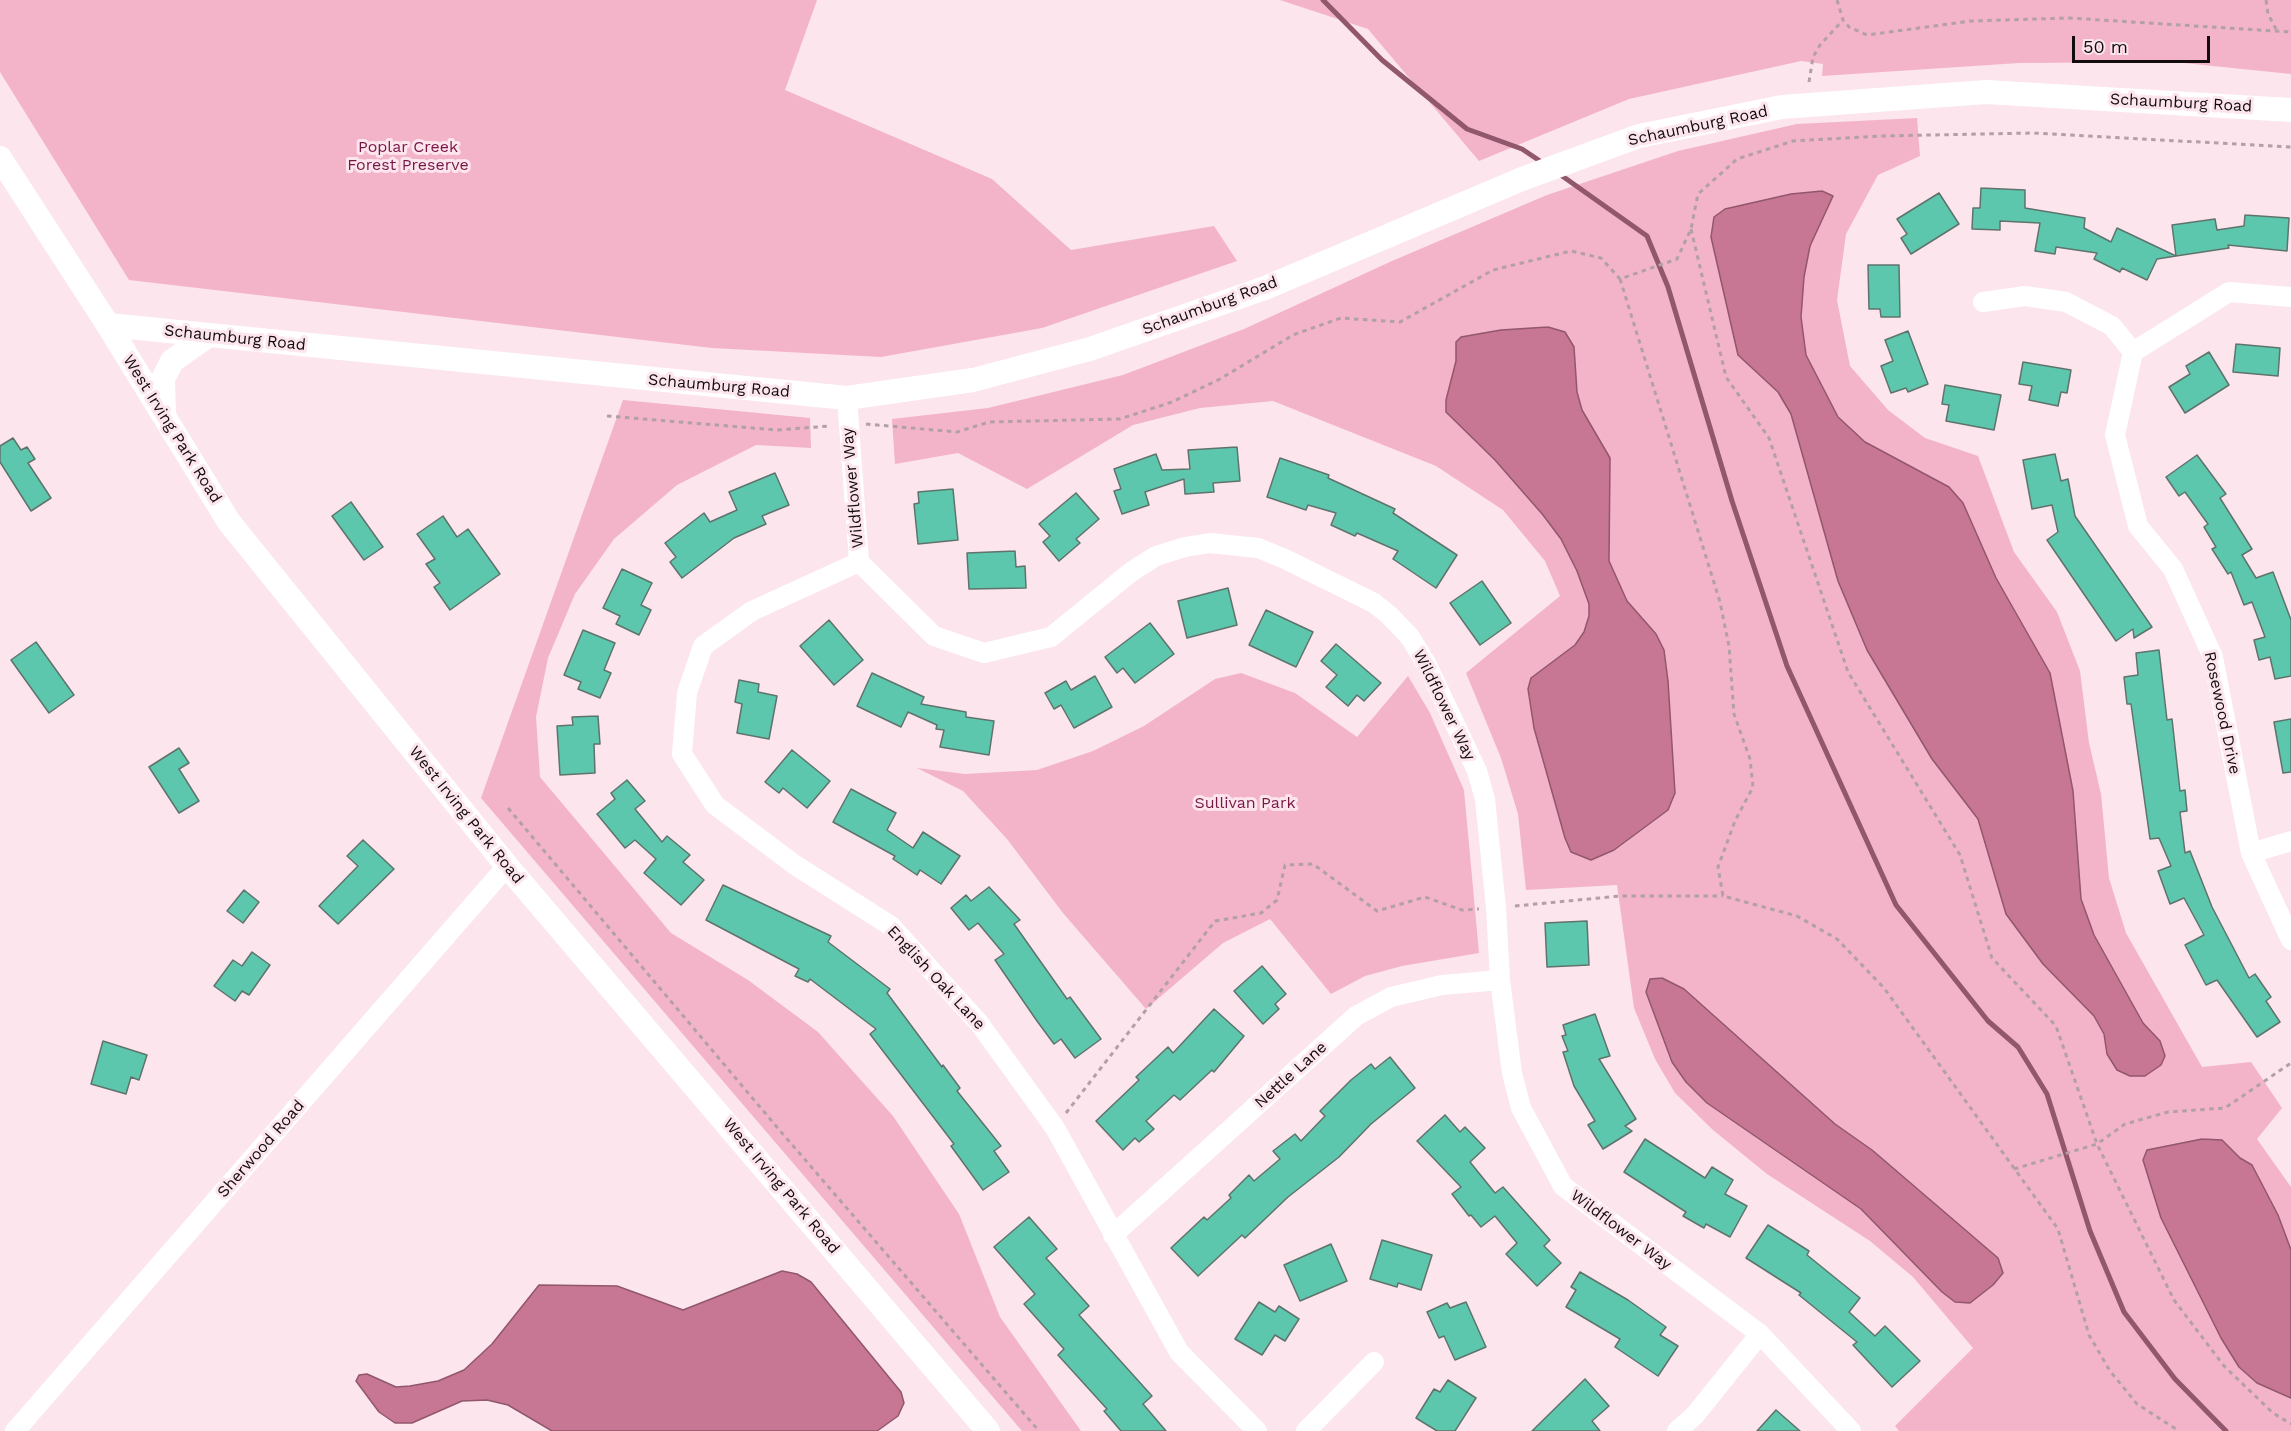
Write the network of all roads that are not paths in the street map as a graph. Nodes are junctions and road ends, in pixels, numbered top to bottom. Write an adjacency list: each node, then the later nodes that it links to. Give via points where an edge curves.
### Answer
1 (2291, 110): 8 (main road, Schaumburg Road, via 1986,92 1782,107 1639,136 1538,173 1265,288 1090,349 973,380)
2 (0, 158): 5 (main road, West Irving Park Road)
3 (2291, 297): 7 (street, via 2229,292)
4 (1983, 302): 7 (street, via 2025,296 2066,302 2112,326)
5 (108, 325): 6 (main road, Schaumburg Road); 9 (main road, West Irving Park Road)
6 (209, 335): 8 (main road, Schaumburg Road); 9 (main road, via 172,361 165,373)
7 (2133, 352): 12 (street, Rosewood Drive, via 2115,435 2138,526 2173,569 2213,657)
8 (847, 398): 10 (street, Wildflower Way)
9 (164, 416): 13 (main road, West Irving Park Road, via 229,522)
10 (859, 562): 15 (street, Wildflower Way, via 934,636 984,653 1052,636 1156,556 1210,543 1258,548 1374,603 1410,637 1477,771 1485,799); 16 (street, English Oak Lane, via 752,611 703,646 687,693 682,754 715,805 795,865 891,926 979,1023 1054,1128)
11 (2291, 841): 12 (street)
12 (2251, 853): 14 (street, Rosewood Drive)
13 (507, 866): 19 (street, Sherwood Road); 20 (main road, West Irving Park Road)
14 (2291, 940)
15 (1500, 980): 16 (street, Nettle Lane, via 1442,985 1391,997 1356,1016); 17 (street, Wildflower Way, via 1508,1056 1521,1108 1563,1186)
16 (1113, 1235): 21 (street, English Oak Lane, via 1179,1353)
17 (1760, 1334): 23 (street, via 1695,1415); 24 (street, Wildflower Way)
18 (1374, 1362): 22 (street)
19 (15, 1431)
20 (988, 1431)
21 (1257, 1431)
22 (1306, 1431)
23 (1677, 1431)
24 (1851, 1431)

